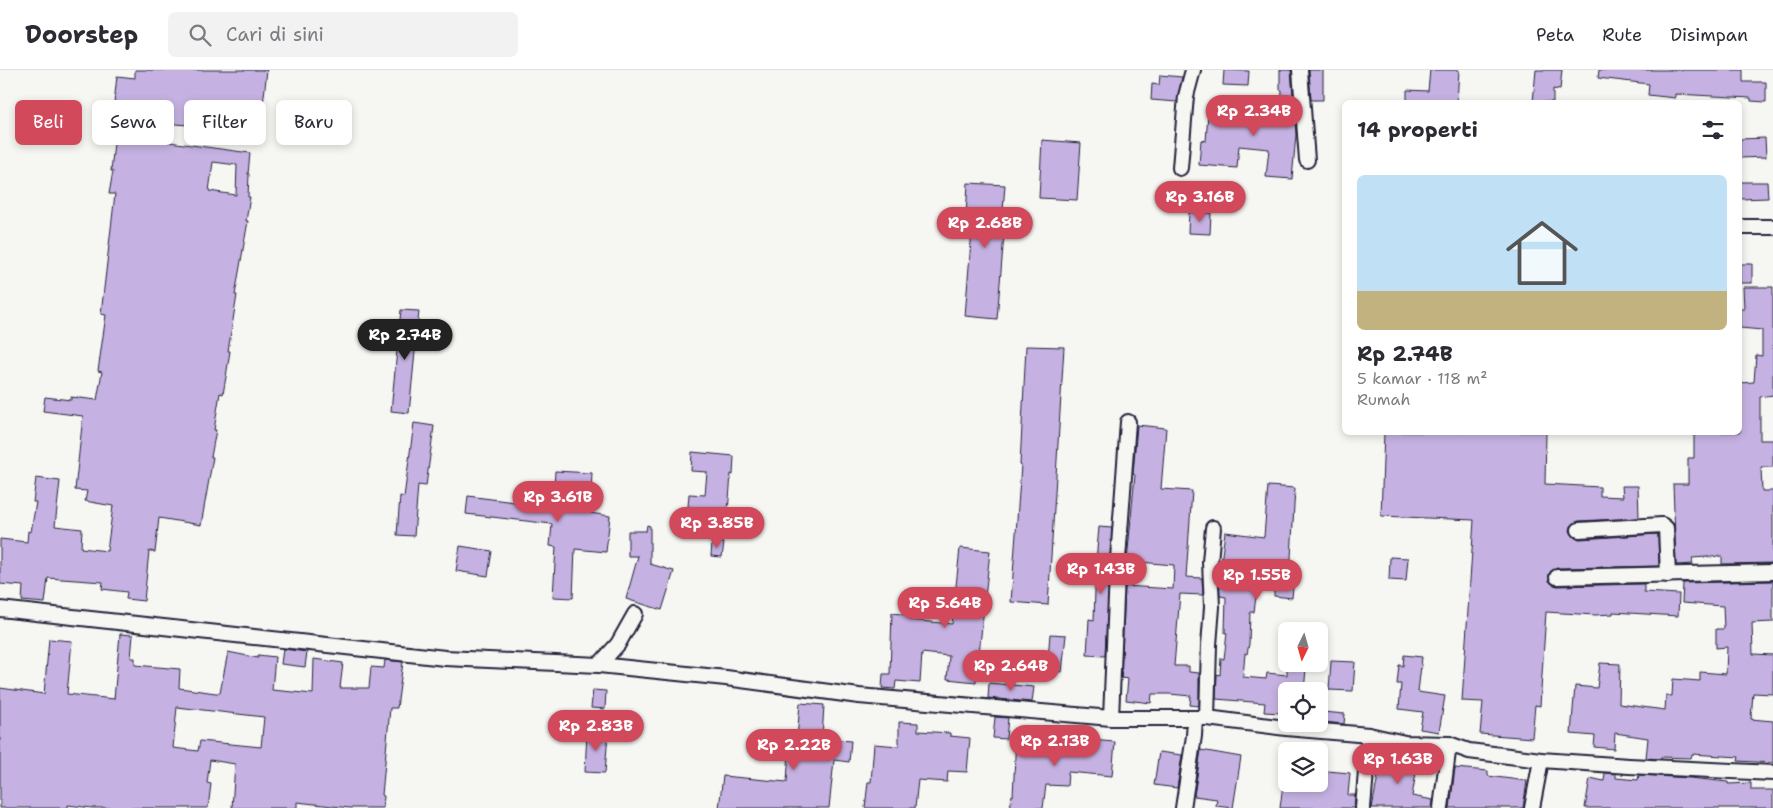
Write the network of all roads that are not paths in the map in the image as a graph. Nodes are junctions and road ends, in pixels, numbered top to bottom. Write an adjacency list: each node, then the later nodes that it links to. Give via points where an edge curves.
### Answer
1 (1193, 70): 4 (street, via 1186,96)
2 (1300, 70): 3 (street)
3 (1307, 160)
4 (1180, 168)
5 (1742, 227): 6 (street)
6 (1773, 228)
7 (1128, 422): 16 (street)
8 (1213, 528): 17 (street, via 1210,562 1212,607)
9 (1579, 530): 11 (street, via 1662,525 1666,528)
10 (1773, 572): 11 (street)
11 (1668, 575): 12 (street)
12 (1557, 577)
13 (0, 609): 15 (street, via 445,658)
14 (635, 614): 15 (street, via 618,644)
15 (599, 665): 16 (street, via 859,696)
16 (1111, 718): 17 (street)
17 (1201, 718): 18 (street); 22 (street, via 1194,736)
18 (1369, 736): 19 (street, via 1405,743); 23 (street)
19 (1449, 744): 20 (street, via 1469,751); 24 (street)
20 (1541, 760): 21 (street); 25 (street)
21 (1773, 773)
22 (1183, 808)
23 (1363, 808)
24 (1441, 808)
25 (1532, 808)

